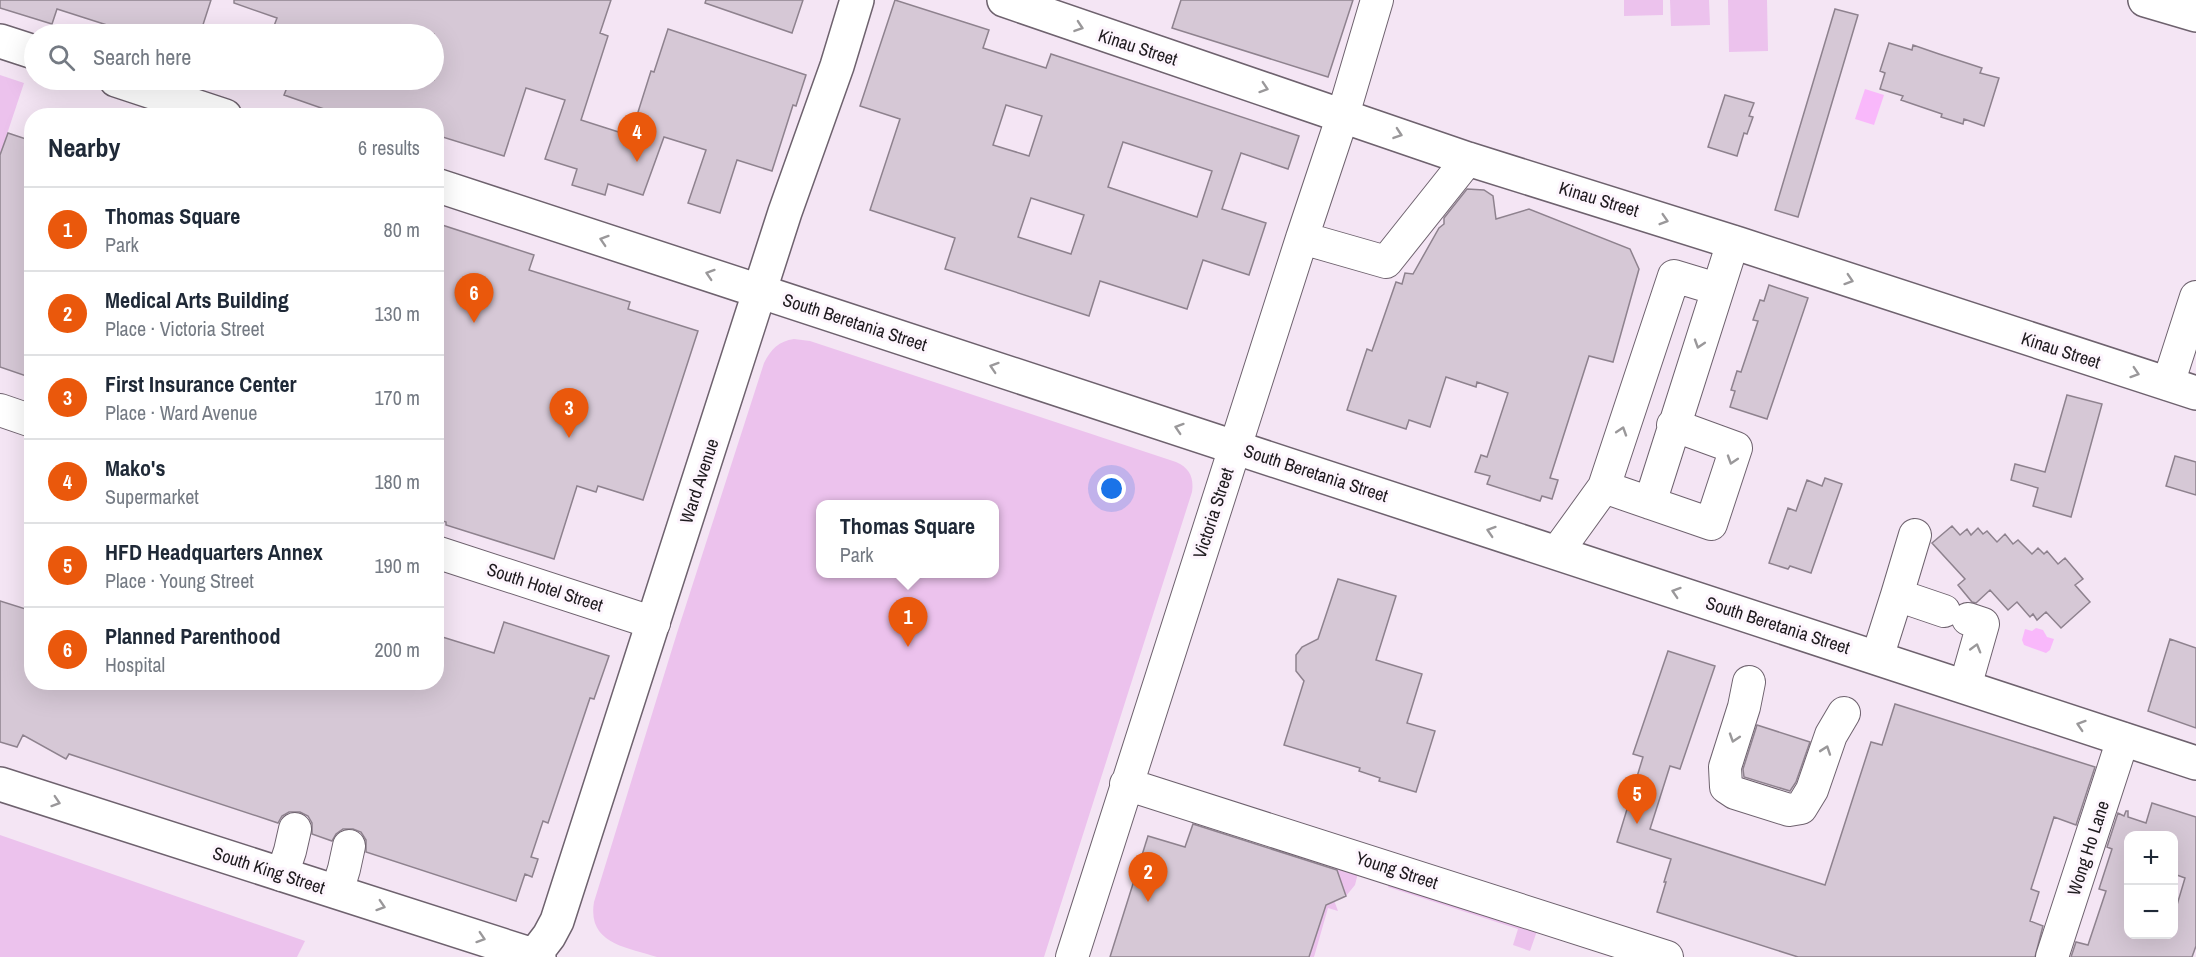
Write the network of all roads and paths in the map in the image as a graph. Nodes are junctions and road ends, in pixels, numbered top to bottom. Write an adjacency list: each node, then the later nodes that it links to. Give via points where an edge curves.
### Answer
1 (857, 0): 14 (main road, Ward Avenue)
2 (1377, 0): 8 (street, Victoria Street)
3 (1024, 3): 8 (main road, Kinau Street, one-way to 8)
4 (0, 41): 5 (main road)
5 (24, 49)
6 (147, 90): 7 (main road)
7 (201, 108)
8 (1343, 115): 9 (main road, Kinau Street, one-way to 9); 11 (street, Victoria Street)
9 (1468, 159): 11 (street, via 1386,262); 12 (main road, Kinau Street, one-way to 12)
10 (444, 188): 14 (main road, South Beretania Street, one-way to 10)
11 (1302, 238): 20 (street, Victoria Street)
12 (1733, 242): 13 (street); 16 (main road, Kinau Street, one-way to 16)
13 (1717, 289): 19 (street, one-way to 19); 21 (street, one-way to 13, via 1674,276)
14 (760, 291): 20 (main road, South Beretania Street, one-way to 14); 27 (main road, Ward Avenue)
15 (2196, 297): 16 (street)
16 (2182, 389)
17 (0, 411): 18 (street)
18 (24, 418)
19 (1673, 425): 22 (street); 22 (street, one-way to 22, via 1736,448 1711,524)
20 (1234, 446): 24 (main road, South Beretania Street, one-way to 20); 35 (street, Victoria Street)
21 (1604, 487): 22 (street); 24 (street)
22 (1650, 502)
23 (1915, 535): 26 (street)
24 (1557, 552): 28 (main road, South Beretania Street, one-way to 24)
25 (444, 555): 27 (street, South Hotel Street)
26 (1897, 595): 28 (street); 30 (street, one-way to 26, via 1983,624)
27 (654, 623): 41 (main road, Ward Avenue, via 557,921)
28 (1877, 658): 30 (main road, South Beretania Street)
29 (1749, 682): 31 (street, one-way to 31, via 1725,772 1726,787 1735,793 1789,810 1801,808 1812,790 1831,735)
30 (1965, 687): 32 (main road, South Beretania Street, one-way to 30)
31 (1845, 713)
32 (2123, 738): 33 (main road, South Beretania Street); 45 (street, Wong Ho Lane)
33 (2196, 763)
34 (0, 784): 38 (main road, South King Street, one-way to 38)
35 (1126, 784): 43 (street, Victoria Street); 44 (street, Young Street)
36 (295, 829): 38 (street)
37 (349, 846): 39 (street)
38 (282, 874): 39 (main road, South King Street)
39 (337, 892): 40 (main road, South King Street, one-way to 40)
40 (428, 921): 41 (main road, South King Street, one-way to 41); 42 (main road)
41 (535, 956)
42 (457, 957)
43 (1072, 957)
44 (1667, 957)
45 (2052, 957)

